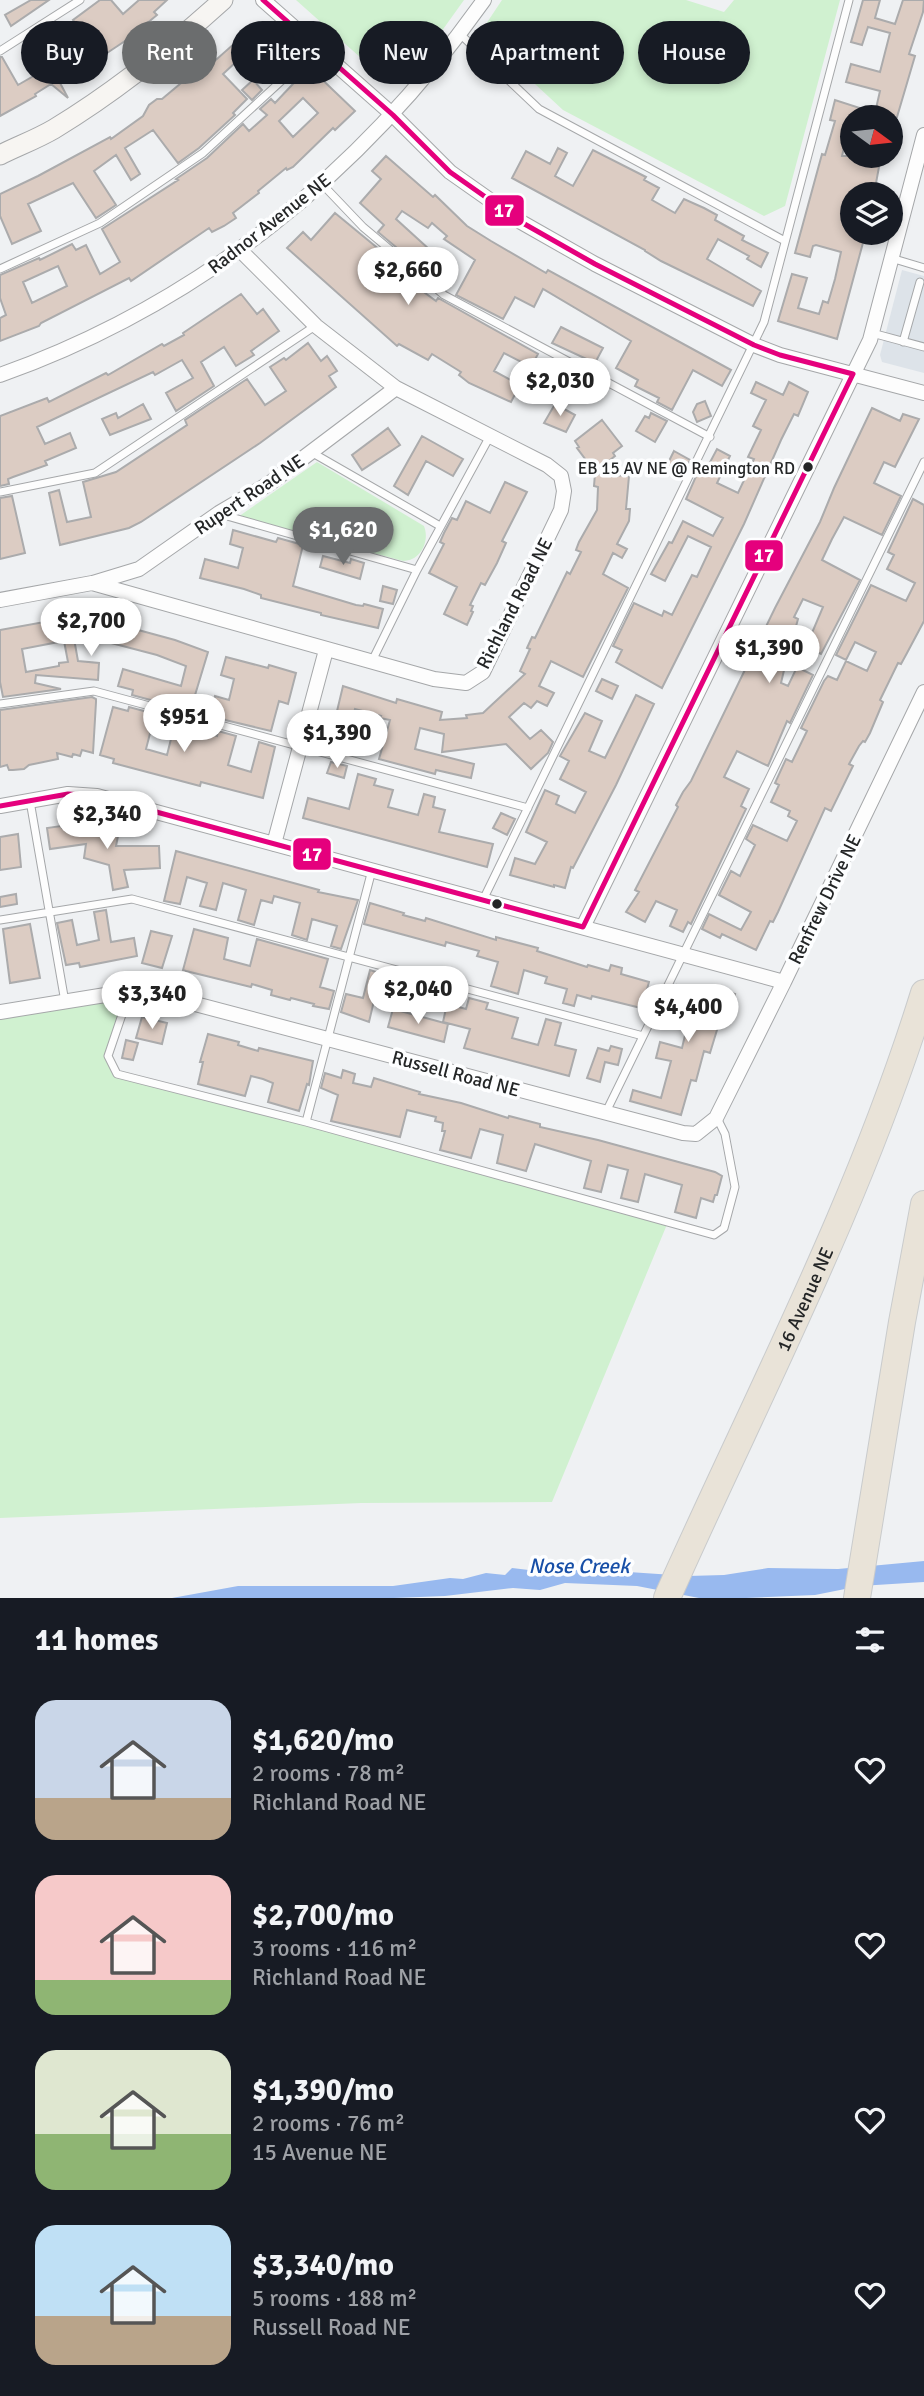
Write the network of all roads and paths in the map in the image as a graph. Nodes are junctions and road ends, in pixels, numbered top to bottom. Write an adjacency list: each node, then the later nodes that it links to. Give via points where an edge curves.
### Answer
1 (80, 0): 8 (lane)
2 (223, 0): 13 (street, via 116,88 52,130)
3 (263, 0): 6 (street)
4 (484, 0): 7 (street, Radnor Avenue NE)
5 (849, 0): 15 (lane)
6 (286, 21)
7 (460, 34): 11 (street, Radnor Avenue NE); 15 (lane, via 539,109)
8 (0, 51)
9 (345, 74): 11 (street)
10 (278, 84): 19 (lane, via 203,153 100,223)
11 (393, 115): 14 (street, Radnor Avenue NE); 24 (street, via 450,172 521,222)
12 (924, 135): 17 (street)
13 (0, 155)
14 (322, 184): 16 (street, Radnor Avenue NE); 31 (lane, via 363,227 444,295)
15 (785, 241): 24 (lane)
16 (240, 250): 21 (street, Richland Road NE); 27 (street, Radnor Avenue NE, via 148,309)
17 (891, 258): 18 (lane); 22 (street)
18 (924, 268)
19 (0, 269)
20 (920, 282): 23 (lane)
21 (316, 326): 28 (street, Richland Road NE); 34 (lane, via 94,473)
22 (872, 333): 23 (lane); 26 (street)
23 (903, 342): 25 (lane)
24 (754, 345): 26 (street); 31 (lane)
25 (924, 347)
26 (853, 374): 29 (street); 53 (street)
27 (0, 375)
28 (396, 388): 30 (street, Richland Road NE); 32 (street, Rupert Road NE)
29 (924, 393)
30 (490, 436): 36 (lane); 41 (street, Richland Road NE, via 547,465 561,476 564,491 561,510 483,672 466,683 453,683)
31 (710, 437): 47 (lane)
32 (311, 452): 35 (street, Rupert Road NE); 36 (lane)
33 (924, 462): 54 (lane)
34 (0, 492)
35 (219, 513): 37 (lane); 38 (street, Rupert Road NE, via 139,569)
36 (440, 526): 37 (lane)
37 (417, 570): 41 (lane)
38 (92, 583): 39 (street, Richland Road NE); 40 (street, Richland Road NE)
39 (0, 600)
40 (326, 650): 41 (street, Richland Road NE); 44 (street)
41 (372, 661)
42 (924, 692): 56 (street, Renfrew Drive NE)
43 (0, 704): 44 (lane, via 94,691)
44 (300, 748): 47 (lane); 48 (street)
45 (30, 800): 46 (street, Renfrew Drive NE); 48 (street, Renfrew Drive NE, via 68,794 97,796); 51 (lane)
46 (0, 806)
47 (528, 808): 50 (lane)
48 (274, 844): 49 (street, Renfrew Drive NE)
49 (372, 870): 50 (street, Renfrew Drive NE); 55 (lane)
50 (483, 901): 53 (street, Renfrew Drive NE)
51 (49, 912): 52 (lane); 55 (lane, via 132,898); 59 (lane)
52 (0, 920)
53 (583, 927): 54 (street, Renfrew Drive NE)
54 (681, 955): 56 (street, Renfrew Drive NE); 61 (lane)
55 (348, 958): 61 (lane); 62 (lane)
56 (784, 982): 64 (street)
57 (130, 991): 59 (street, Russell Road NE); 62 (street, Russell Road NE, via 146,991); 65 (lane, via 107,1056 117,1074)
58 (924, 993): 67 (highway, 16 Avenue NE, via 871,1147 832,1241)
59 (65, 1002): 60 (street, Russell Road NE)
60 (0, 1013)
61 (643, 1036): 63 (lane)
62 (327, 1039): 63 (street, Russell Road NE); 65 (lane)
63 (606, 1112): 64 (street, Russell Road NE, via 696,1134)
64 (716, 1118): 65 (lane, via 725,1134 735,1187 724,1228 714,1235)
65 (306, 1122)
66 (924, 1204): 68 (highway)
67 (667, 1598)
68 (857, 1598)

